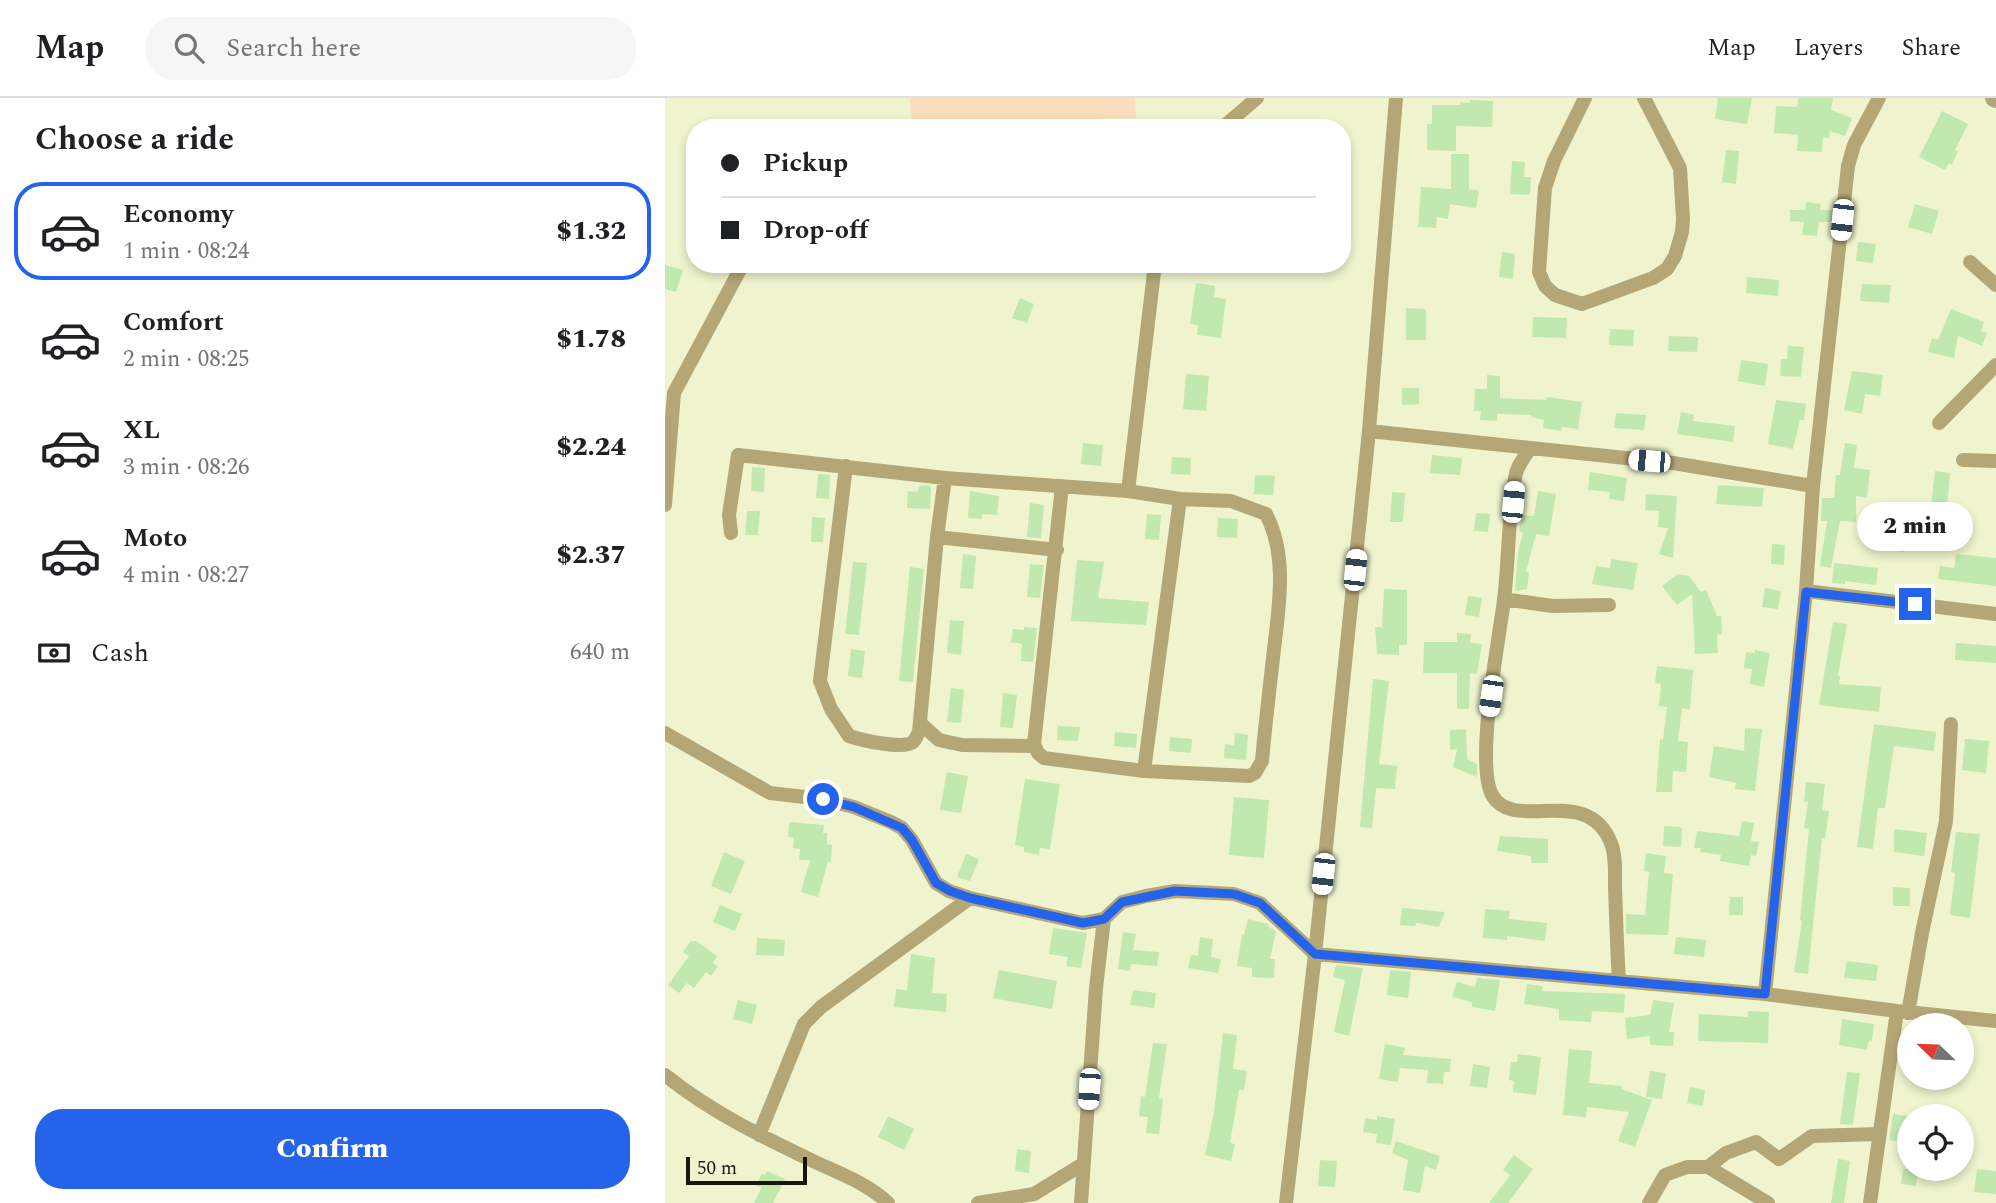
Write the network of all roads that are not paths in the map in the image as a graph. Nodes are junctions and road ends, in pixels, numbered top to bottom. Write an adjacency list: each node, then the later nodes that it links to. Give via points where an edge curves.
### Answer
1 (1258, 98): 6 (street)
2 (1396, 98): 13 (street)
3 (1584, 98): 4 (street, via 1545,188 1539,272 1555,295 1582,304 1653,278 1667,269 1675,256 1683,219 1680,168)
4 (1644, 98)
5 (1879, 98): 20 (street, via 1848,166)
6 (1233, 119)
7 (1970, 262): 10 (street)
8 (738, 273): 23 (street, via 674,393)
9 (1154, 273): 21 (street)
10 (1996, 285)
11 (1996, 365): 12 (street)
12 (1940, 423)
13 (1369, 431): 14 (street); 38 (street)
14 (1529, 450): 20 (street, via 1673,463); 28 (street, via 1515,477)
15 (1963, 460): 16 (street)
16 (1996, 461)
17 (846, 466): 18 (street); 24 (street, via 738,455 729,515); 31 (street, via 820,681 849,736 909,745 915,741)
18 (945, 478): 19 (street); 25 (street)
19 (1062, 486): 21 (street); 26 (street)
20 (1813, 486): 27 (street)
21 (1128, 491): 22 (street)
22 (1180, 499): 35 (street); 35 (street, via 1231,501 1266,514 1272,525 1279,552 1280,595 1262,761 1249,776)
23 (665, 505)
24 (731, 533)
25 (937, 537): 26 (street); 31 (street)
26 (1057, 550): 34 (street)
27 (1806, 592): 30 (street); 40 (street)
28 (1504, 598): 29 (street, via 1552,606); 39 (street, via 1488,721 1488,778 1493,796 1505,807 1523,811 1579,812 1604,830 1614,851)
29 (1609, 604)
30 (1996, 614)
31 (920, 723): 34 (street, via 939,740 962,746)
32 (1951, 724): 41 (street, via 1946,821)
33 (665, 733): 36 (street, via 770,793 823,799 891,822 912,840 936,883)
34 (1035, 746): 35 (street, via 1044,758)
35 (1144, 771)
36 (970, 898): 37 (street, via 1083,923); 45 (street, via 804,1024)
37 (1104, 919): 38 (street, via 1122,902 1175,891 1234,894 1260,903); 46 (street)
38 (1315, 954): 39 (street); 51 (street)
39 (1619, 981): 40 (street)
40 (1765, 994): 41 (street)
41 (1902, 1012): 42 (street); 44 (street)
42 (1996, 1021)
43 (665, 1075): 45 (street, via 695,1100)
44 (1879, 1134): 47 (street, via 1812,1136 1779,1159 1756,1142 1726,1153); 54 (street)
45 (759, 1135): 48 (street)
46 (1083, 1164): 49 (street, via 1034,1194); 50 (street)
47 (1708, 1167): 52 (street, via 1688,1167 1665,1175); 53 (street)
48 (888, 1203)
49 (978, 1203)
50 (1081, 1203)
51 (1286, 1203)
52 (1649, 1203)
53 (1768, 1203)
54 (1870, 1203)

